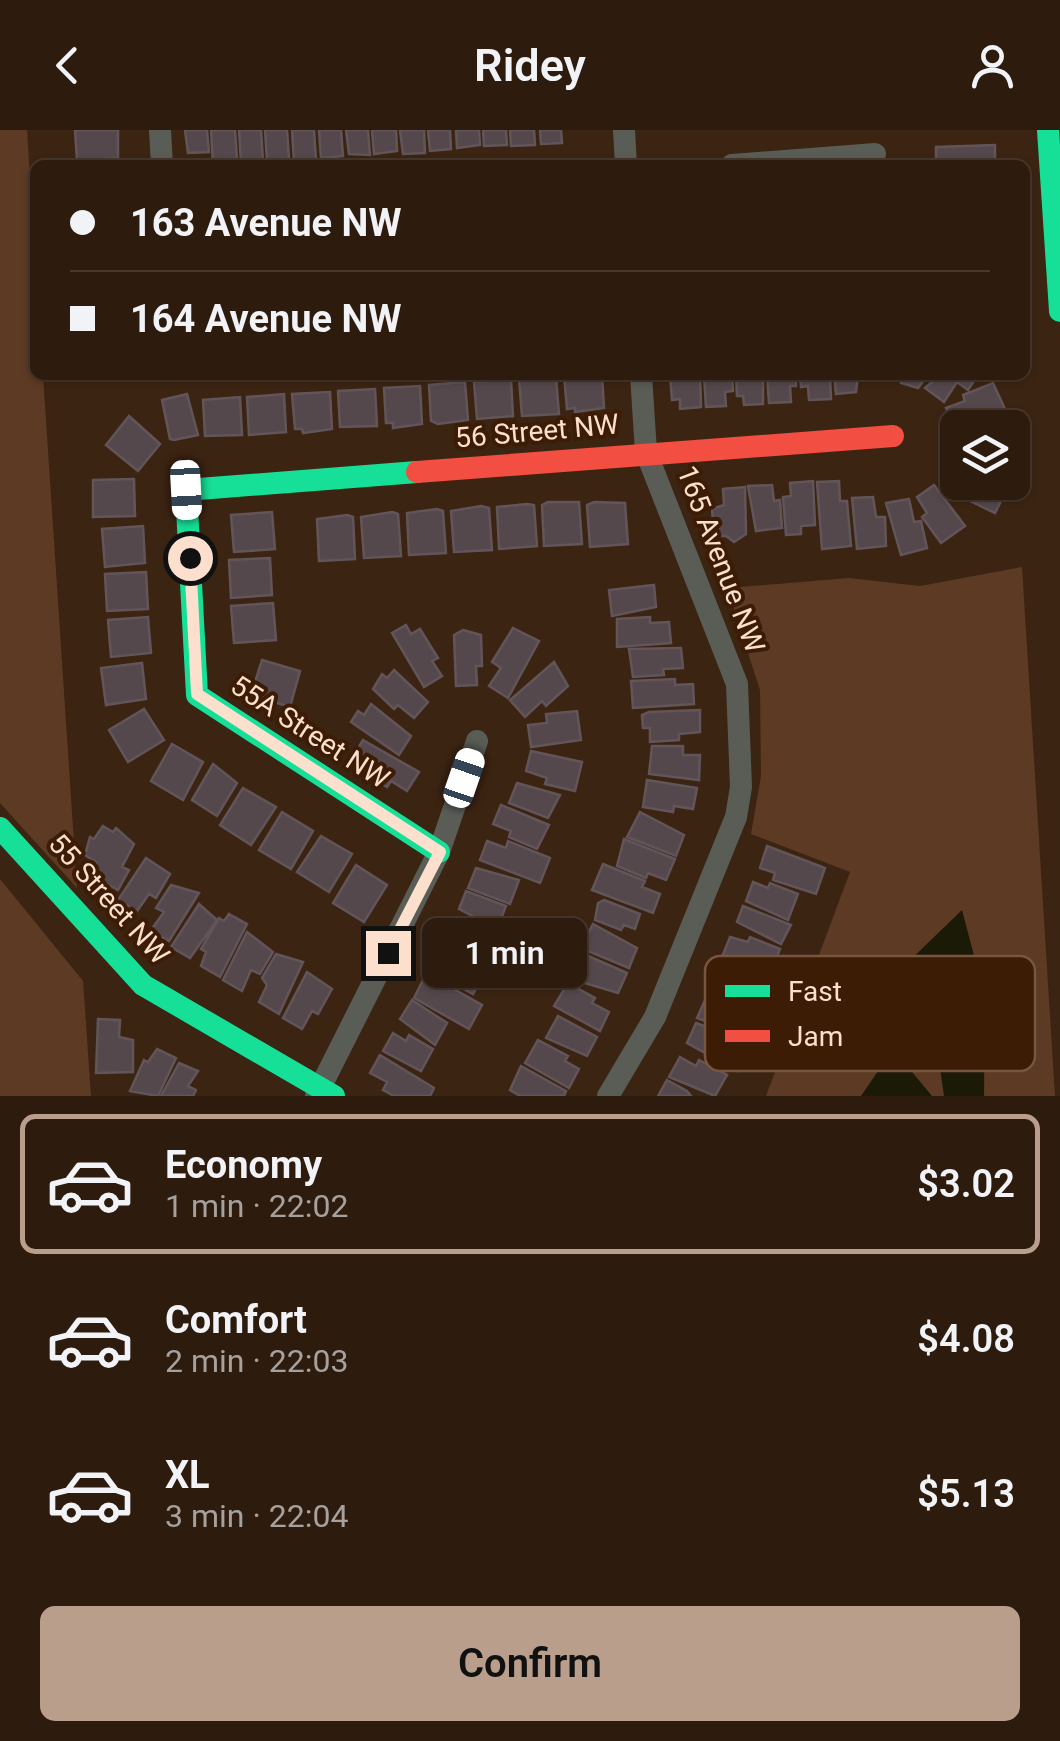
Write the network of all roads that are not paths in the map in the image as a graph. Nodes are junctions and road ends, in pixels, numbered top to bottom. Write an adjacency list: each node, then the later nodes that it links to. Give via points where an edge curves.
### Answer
1 (160, 130): 5 (street)
2 (624, 130): 6 (street)
3 (1048, 130): 8 (street)
4 (875, 154): 7 (street)
5 (162, 160)
6 (626, 160)
7 (797, 160)
8 (1060, 311)
9 (641, 380): 11 (street, 165 Avenue NW)
10 (893, 436): 11 (street, 56 Street NW)
11 (646, 452): 12 (street, 56 Street NW, via 186,490); 17 (street, 165 Avenue NW, via 738,684 742,788 655,1016)
12 (197, 694): 15 (street, 55A Street NW)
13 (477, 741): 15 (street)
14 (0, 828): 16 (street, 55 Street NW, via 143,985)
15 (440, 852): 16 (street)
16 (323, 1093)
17 (608, 1096)

